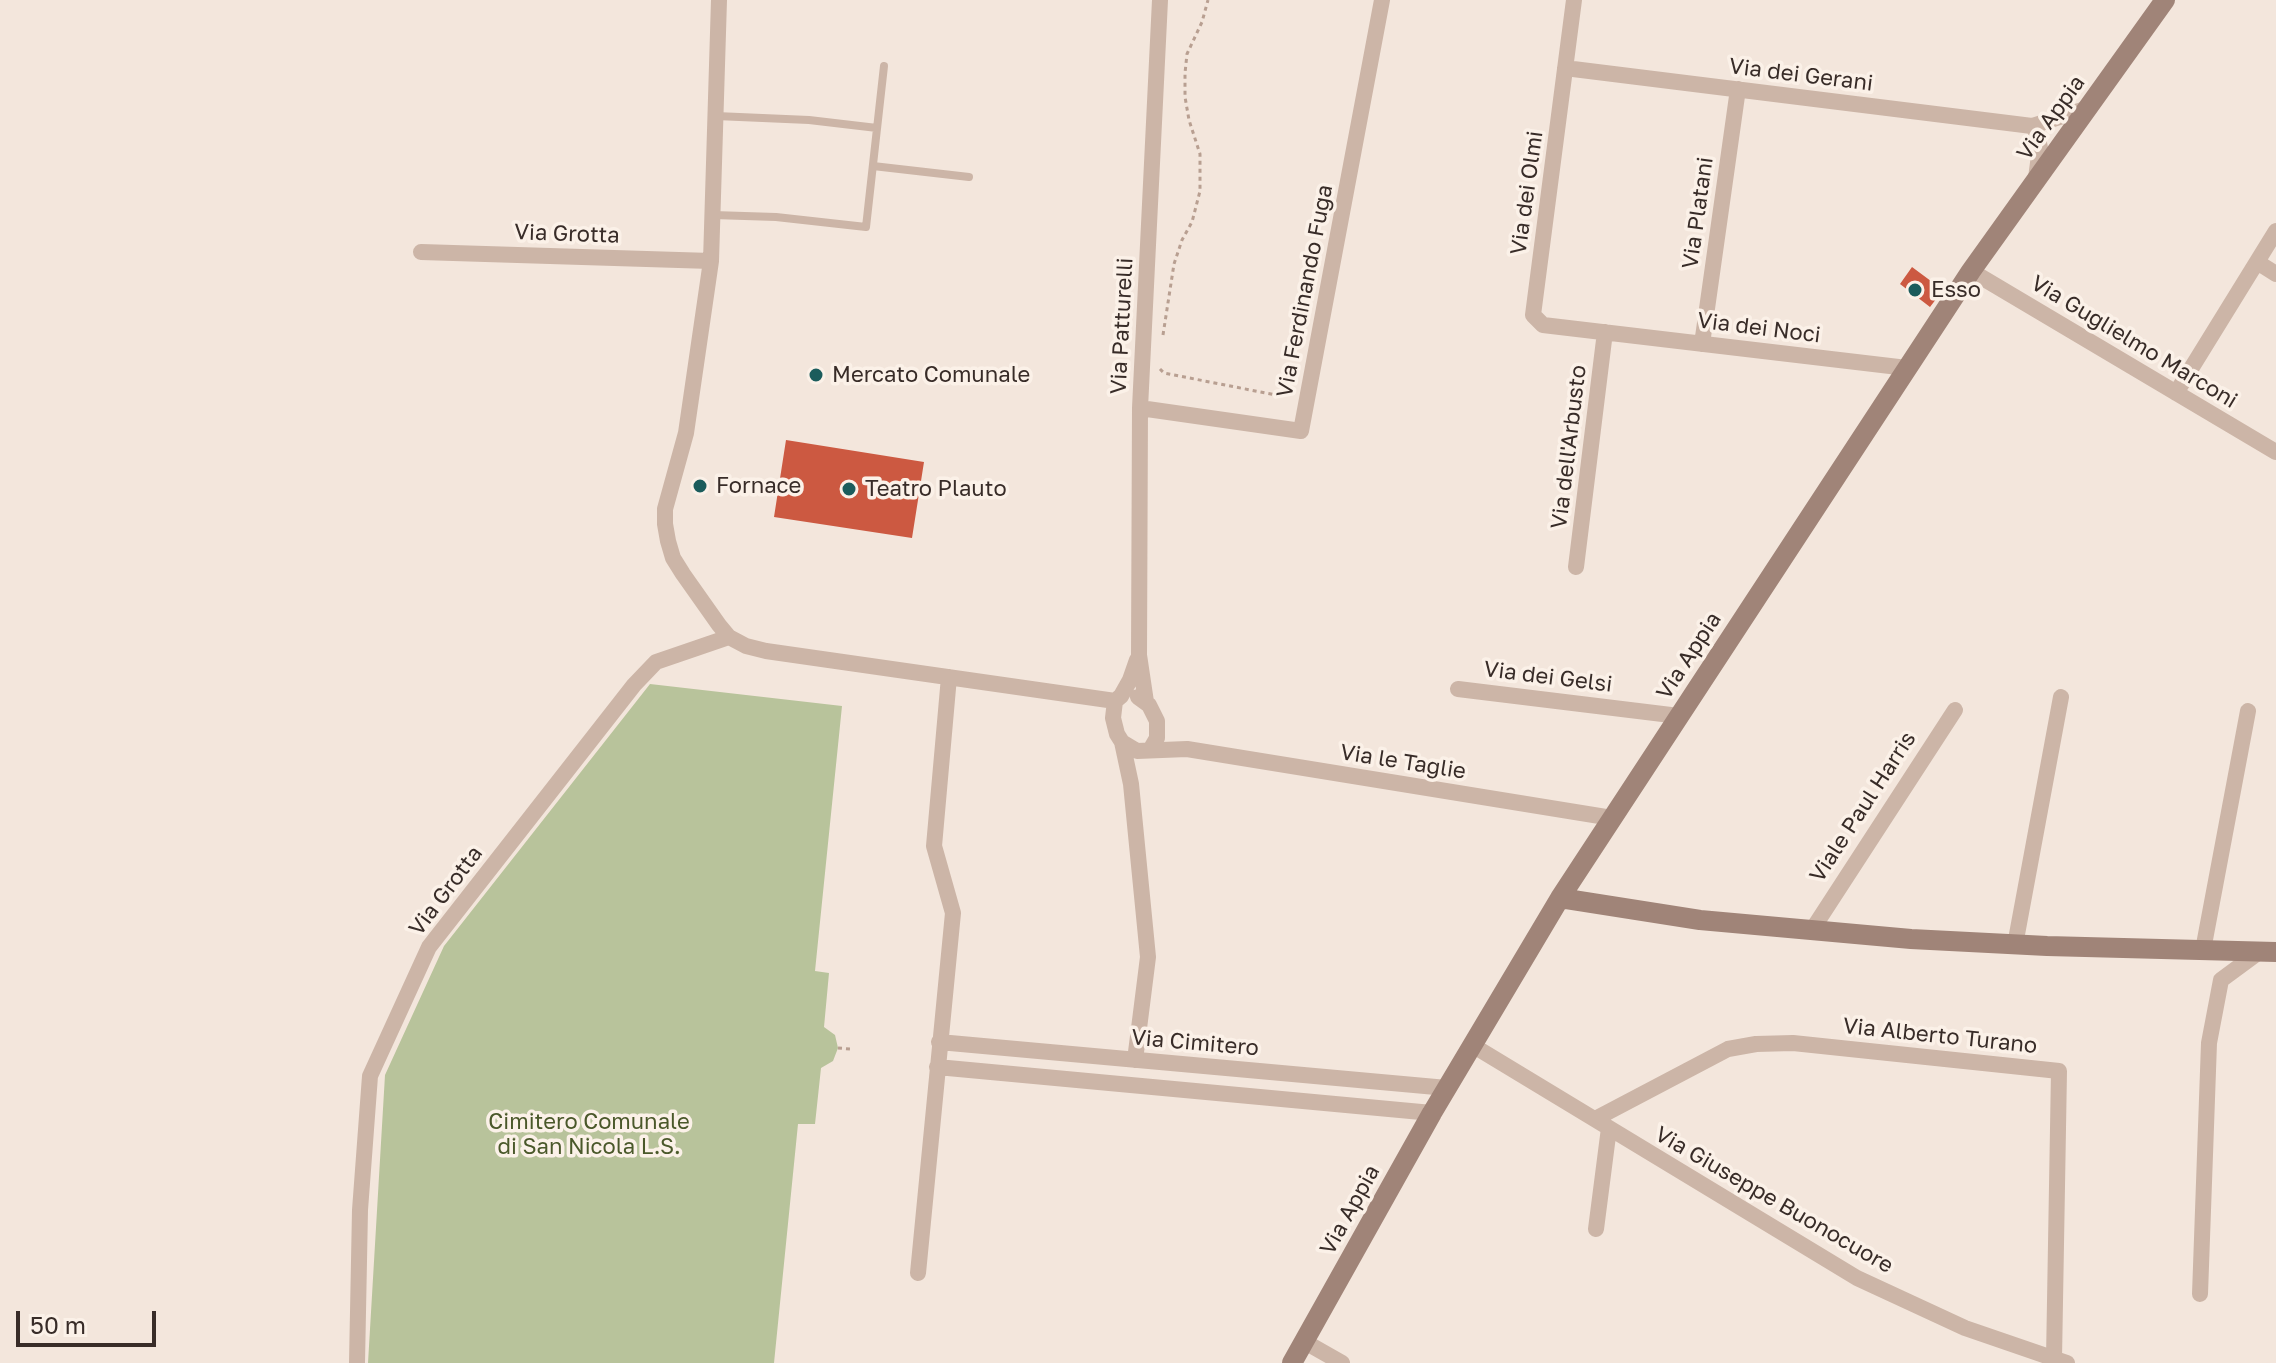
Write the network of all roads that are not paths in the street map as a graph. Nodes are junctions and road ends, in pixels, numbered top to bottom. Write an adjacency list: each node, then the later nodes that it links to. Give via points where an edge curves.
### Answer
1 (719, 0): 10 (street)
2 (1160, 0): 27 (street, Via Patturelli)
3 (1382, 0): 27 (street, Via Ferdinando Fuga, via 1301,431)
4 (1574, 0): 7 (street, Via dei Olmi)
5 (2165, 0): 9 (street, Via Appia)
6 (884, 66): 12 (lane)
7 (1565, 68): 8 (street, Via dei Gerani); 23 (street, Via dei Olmi, via 1533,315 1543,325)
8 (1738, 89): 11 (street, Via dei Gerani); 24 (street, Via Platani)
9 (2088, 108): 11 (street, Via dei Gerani); 15 (street, Via Appia)
10 (716, 116): 12 (lane); 16 (street)
11 (2032, 126): 15 (street, via 2040,148)
12 (877, 128): 13 (lane)
13 (873, 166): 14 (lane); 16 (lane, via 866,227)
14 (969, 177)
15 (2036, 180): 21 (street, Via Appia)
16 (713, 215): 19 (street)
17 (2276, 231): 20 (street)
18 (421, 252): 19 (street, Via Grotta)
19 (711, 261): 30 (street, via 686,433 668,491 665,524 673,558)
20 (2257, 262): 22 (street); 26 (street)
21 (1971, 271): 25 (street, Via Appia); 26 (street, Via Guglielmo Marconi)
22 (2276, 274)
23 (1605, 332): 24 (street, Via dei Noci); 29 (street, Via dell'Arbusto)
24 (1702, 344): 25 (street, Via dei Noci)
25 (1907, 368): 39 (street, Via Appia)
26 (2176, 393): 28 (street, Via Guglielmo Marconi)
27 (1140, 408): 31 (street, Via Patturelli)
28 (2276, 452)
29 (1576, 567)
30 (729, 637): 32 (street, via 766,651); 63 (street, Via Grotta, via 656,662 429,947 370,1076)
31 (1139, 655): 35 (street, Via Patturelli); 36 (street, Via Patturelli)
32 (949, 677): 36 (street); 51 (street, via 934,846 953,913)
33 (1458, 689): 39 (street, Via dei Gelsi)
34 (2061, 697): 48 (street)
35 (1146, 702): 36 (street, via 1134,695); 40 (street, Via Patturelli)
36 (1117, 705): 41 (street)
37 (1955, 710): 47 (street, Viale Paul Harris)
38 (2248, 711): 49 (street)
39 (1679, 716): 45 (street, Via Appia)
40 (1157, 730): 42 (street, Via le Taglie); 43 (street, via 1155,745)
41 (1122, 742): 43 (street); 44 (street)
42 (1187, 749): 43 (street, Via le Taglie); 45 (street, Via le Taglie)
43 (1146, 751): 44 (street)
44 (1131, 784): 53 (street, via 1148,957)
45 (1612, 818): 46 (street, Via Appia)
46 (1560, 898): 47 (street, via 1700,920); 52 (street, Via Appia)
47 (1812, 930): 48 (street)
48 (2015, 945): 49 (street)
49 (2203, 950): 50 (street)
50 (2267, 952): 60 (street, via 2221,980 2209,1043)
51 (939, 1042): 53 (street, Via Cimitero); 54 (street)
52 (1472, 1045): 55 (street, Via Appia); 57 (street, Via Giuseppe Buonocuore)
53 (1135, 1060): 55 (street, Via Cimitero)
54 (937, 1067): 56 (street); 59 (street)
55 (1447, 1088): 56 (street, Via Appia)
56 (1432, 1113): 61 (street, Via Appia)
57 (1602, 1124): 58 (street); 62 (street, Via Giuseppe Buonocuore, via 1857,1278 1965,1328); 62 (street, Via Alberto Turano, via 1728,1049 1756,1044 1793,1043 2059,1071)
58 (1596, 1229)
59 (918, 1273)
60 (2200, 1294)
61 (1305, 1342): 64 (street, Via Appia); 65 (street)
62 (2060, 1361)
63 (357, 1363)
64 (1292, 1363)
65 (1342, 1363)

